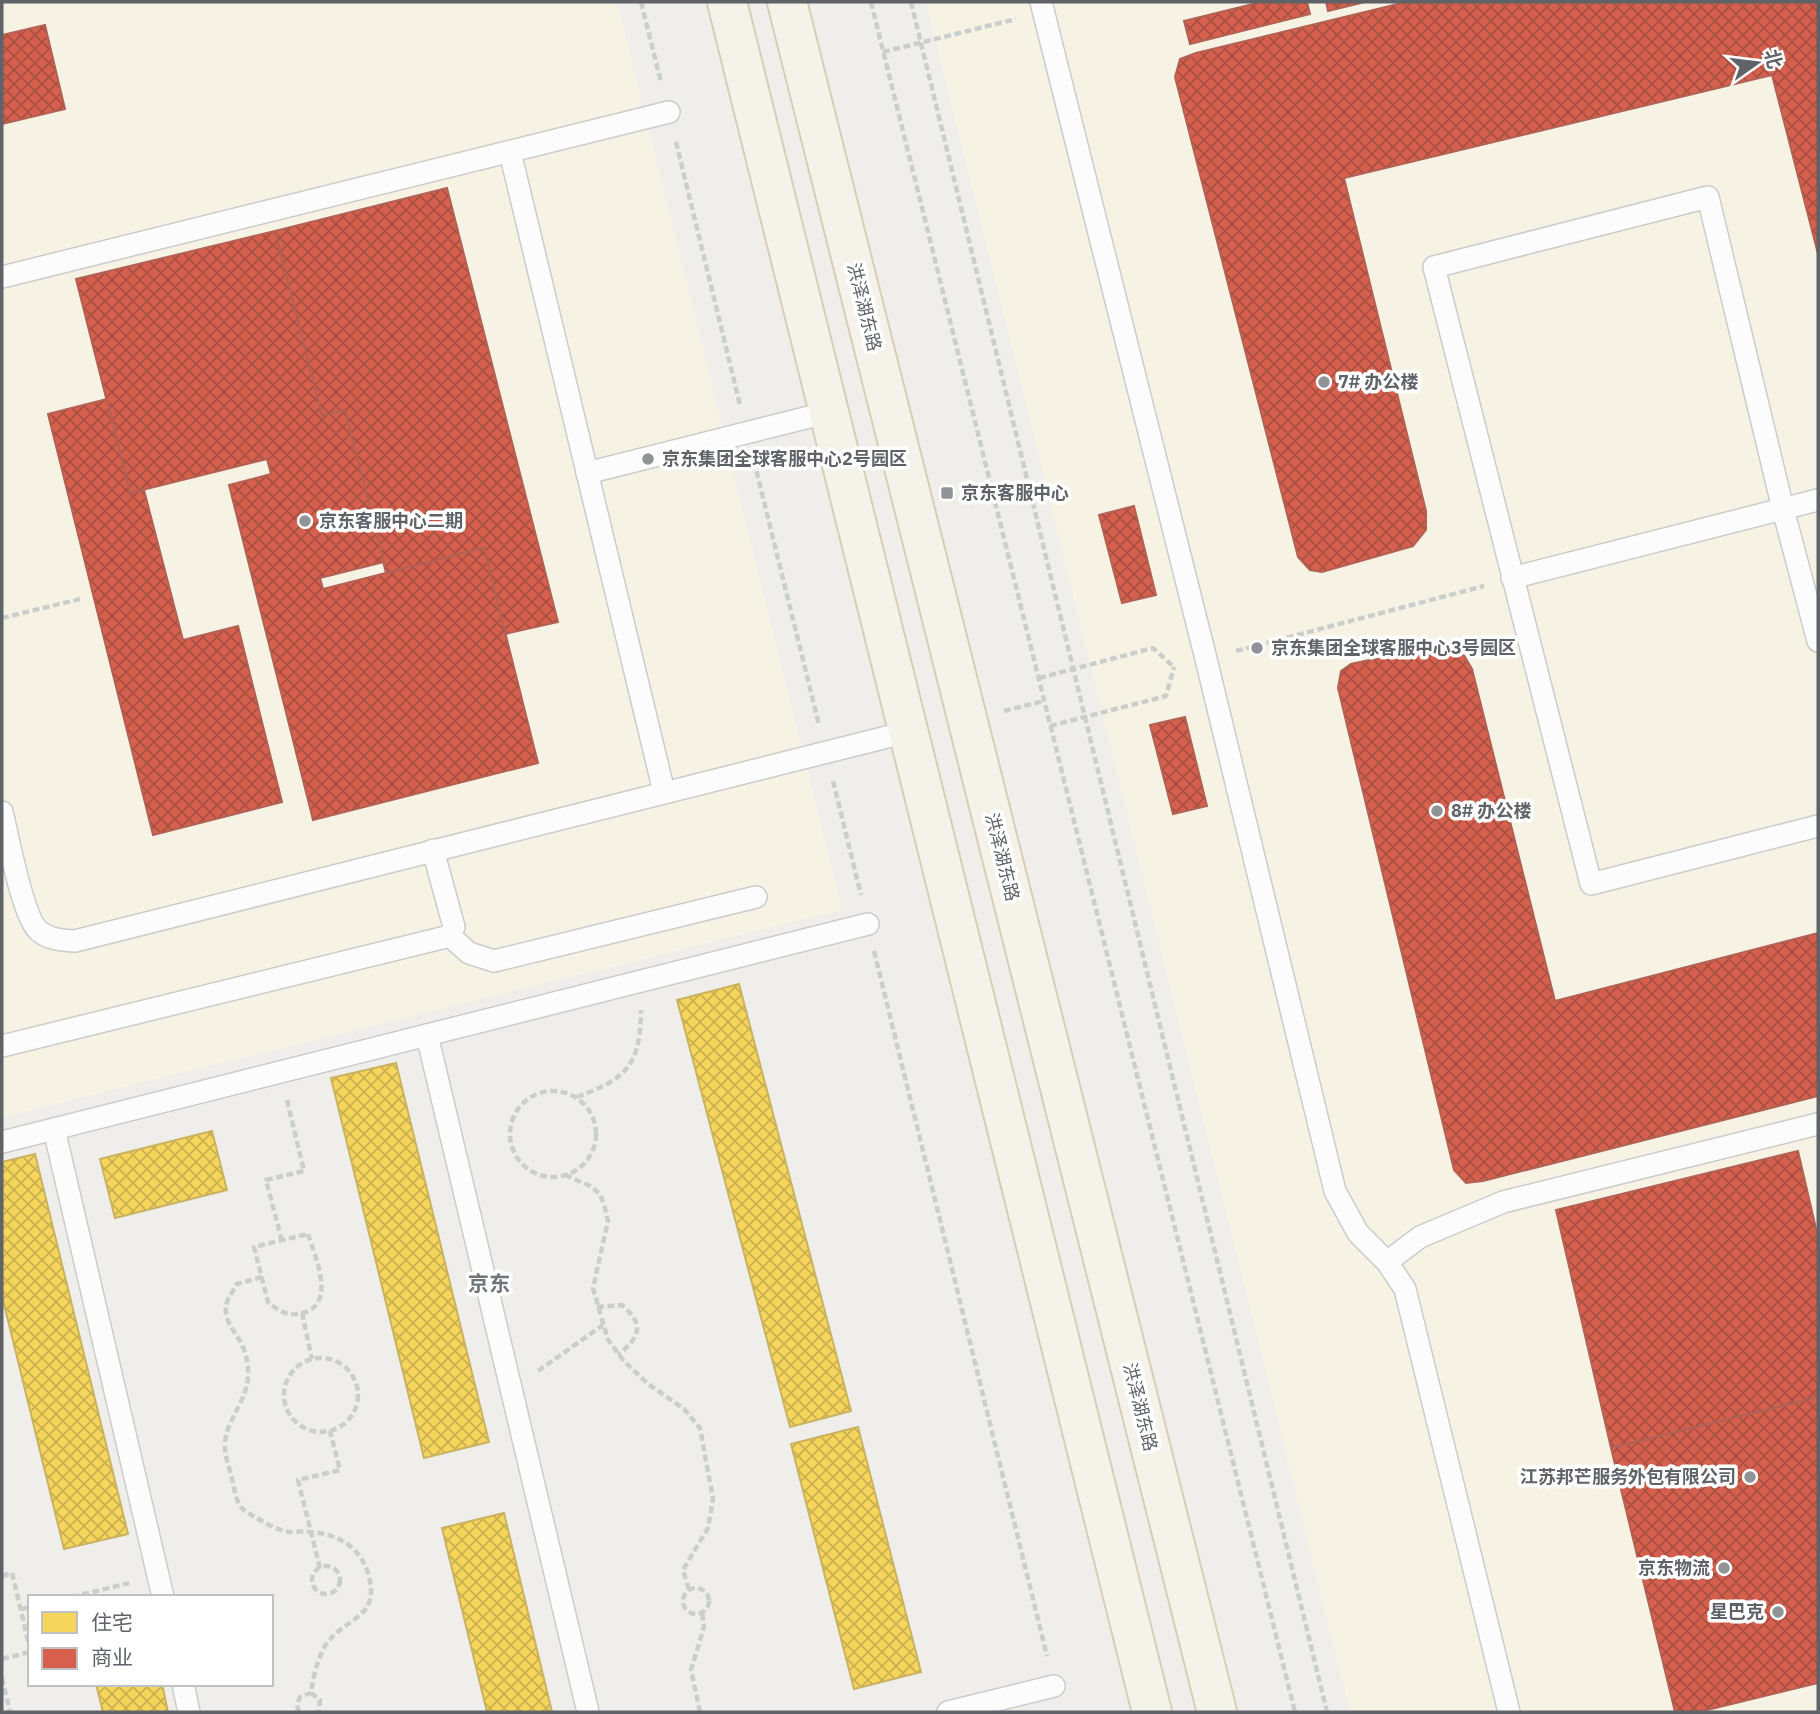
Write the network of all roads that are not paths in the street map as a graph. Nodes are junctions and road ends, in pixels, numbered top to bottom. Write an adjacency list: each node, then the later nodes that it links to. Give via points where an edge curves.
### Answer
1 (727, 2): 7 (main road)
2 (787, 2): 34 (main road, 洪泽湖东路)
3 (1043, 6): 26 (lane, via 1335,1191 1357,1233)
4 (668, 112): 5 (lane)
5 (510, 152): 6 (lane); 8 (lane)
6 (2, 277)
7 (829, 412): 8 (lane); 13 (main road)
8 (587, 473): 14 (lane)
9 (1818, 500): 10 (lane)
10 (1783, 509): 11 (lane); 11 (lane, via 1708,197 1434,267); 12 (lane)
11 (1512, 578): 16 (lane, via 1591,884)
12 (1818, 641)
13 (907, 732): 14 (lane); 33 (main road)
14 (664, 792): 17 (lane)
15 (2, 812): 17 (lane, via 27,913 36,930 50,938 75,941)
16 (1818, 826)
17 (433, 850): 20 (lane, via 454,927)
18 (755, 897): 20 (lane, via 494,961 469,953)
19 (868, 924): 21 (lane)
20 (450, 936): 22 (lane)
21 (427, 1035): 24 (lane); 31 (lane)
22 (2, 1046)
23 (1818, 1124): 26 (lane, via 1503,1202 1420,1237)
24 (54, 1129): 25 (lane); 27 (lane)
25 (2, 1142)
26 (1387, 1262): 35 (lane, via 1405,1289)
27 (163, 1595)
28 (183, 1686): 30 (lane)
29 (1054, 1686): 32 (lane)
30 (189, 1712)
31 (588, 1712)
32 (948, 1712)
33 (1152, 1712)
34 (1217, 1712)
35 (1509, 1712)

